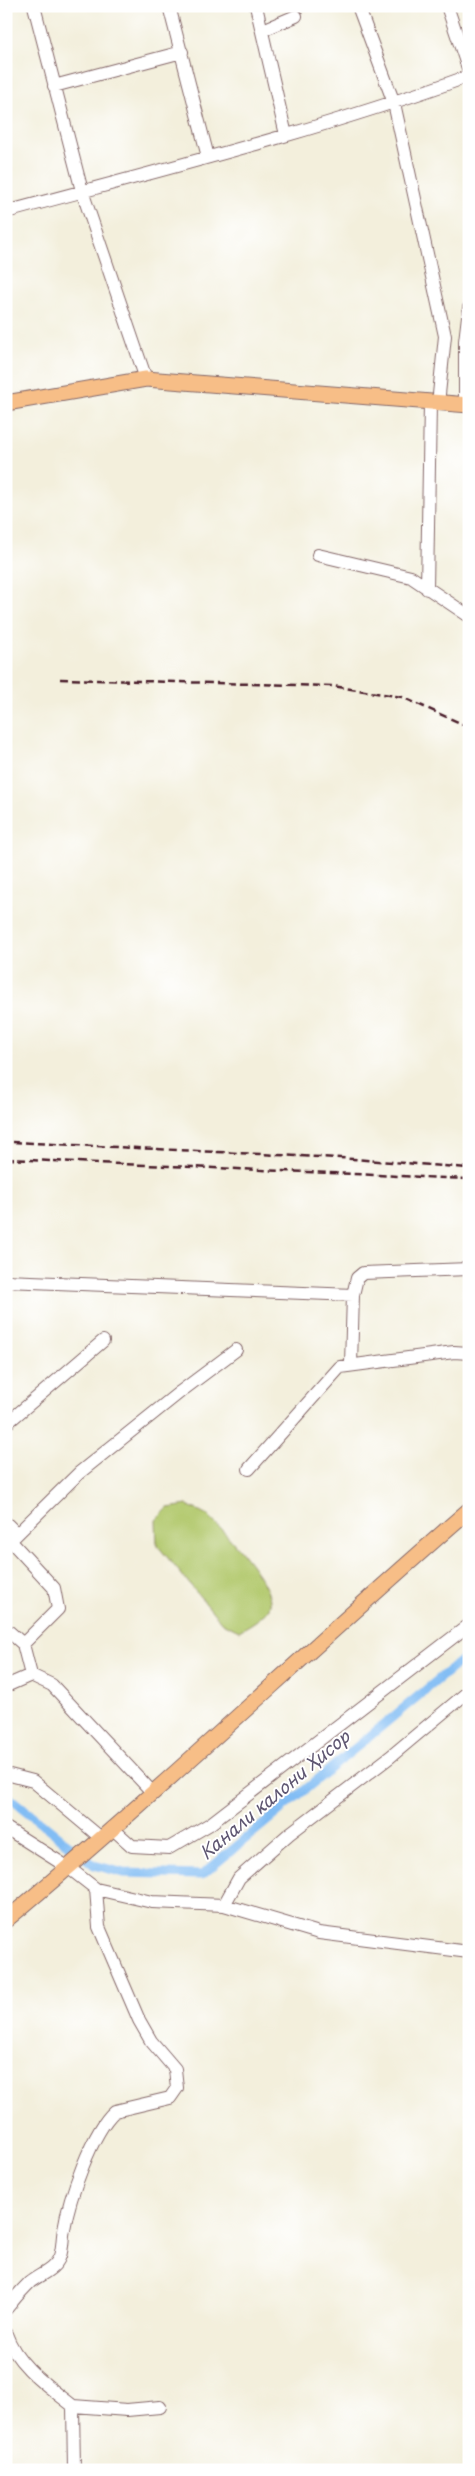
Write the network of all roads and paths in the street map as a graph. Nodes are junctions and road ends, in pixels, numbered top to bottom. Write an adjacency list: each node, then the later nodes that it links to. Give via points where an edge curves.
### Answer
1 (34, 6): 11 (street)
2 (169, 6): 8 (street)
3 (256, 6): 7 (street)
4 (358, 6): 12 (street)
5 (447, 6): 9 (street)
6 (296, 16): 7 (street)
7 (263, 30): 13 (street)
8 (182, 52): 11 (street); 14 (street)
9 (469, 71)
10 (469, 76): 12 (street)
11 (54, 86): 15 (street)
12 (394, 103): 13 (street); 21 (street, via 445,336)
13 (286, 135): 14 (street)
14 (208, 156): 15 (street)
15 (82, 191): 16 (street); 19 (street)
16 (6, 212)
17 (469, 308): 18 (street, via 465,341)
18 (467, 378): 22 (street)
19 (146, 379): 20 (main road); 21 (main road)
20 (6, 403)
21 (434, 404): 22 (main road); 24 (street)
22 (467, 405)
23 (318, 555): 24 (street, via 411,577)
24 (427, 589): 25 (street)
25 (469, 616)
26 (469, 1269): 28 (street, via 363,1273 357,1278)
27 (6, 1281): 28 (street)
28 (353, 1295): 32 (street)
29 (103, 1341): 33 (street)
30 (236, 1350): 37 (street, via 79,1473)
31 (469, 1353): 32 (street)
32 (351, 1364): 34 (street, via 340,1367)
33 (6, 1424)
34 (249, 1469)
35 (469, 1510): 45 (main road)
36 (6, 1523): 37 (street)
37 (11, 1537): 40 (street, via 54,1588 58,1609)
38 (469, 1625): 47 (street, via 210,1824 169,1848 132,1846)
39 (6, 1629): 40 (street)
40 (23, 1644): 41 (street)
41 (31, 1675): 42 (street); 45 (street, via 52,1685)
42 (6, 1686)
43 (469, 1691): 50 (street, via 390,1757 289,1834 239,1878)
44 (6, 1774): 47 (street, via 33,1781)
45 (153, 1793): 47 (main road)
46 (6, 1828): 48 (street)
47 (106, 1833): 48 (main road)
48 (69, 1868): 49 (street); 51 (main road)
49 (96, 1889): 50 (street, via 152,1902); 53 (street, via 99,1926 139,2020 175,2069 177,2088 170,2098 121,2109 109,2116 79,2178 64,2229 60,2256 53,2267 30,2283)
50 (224, 1905): 52 (street, via 319,1933)
51 (6, 1920)
52 (469, 1952)
53 (6, 2309)
54 (6, 2334): 55 (street, via 17,2357)
55 (73, 2406): 56 (street, via 127,2410); 57 (street)
56 (160, 2407)
57 (74, 2470)

